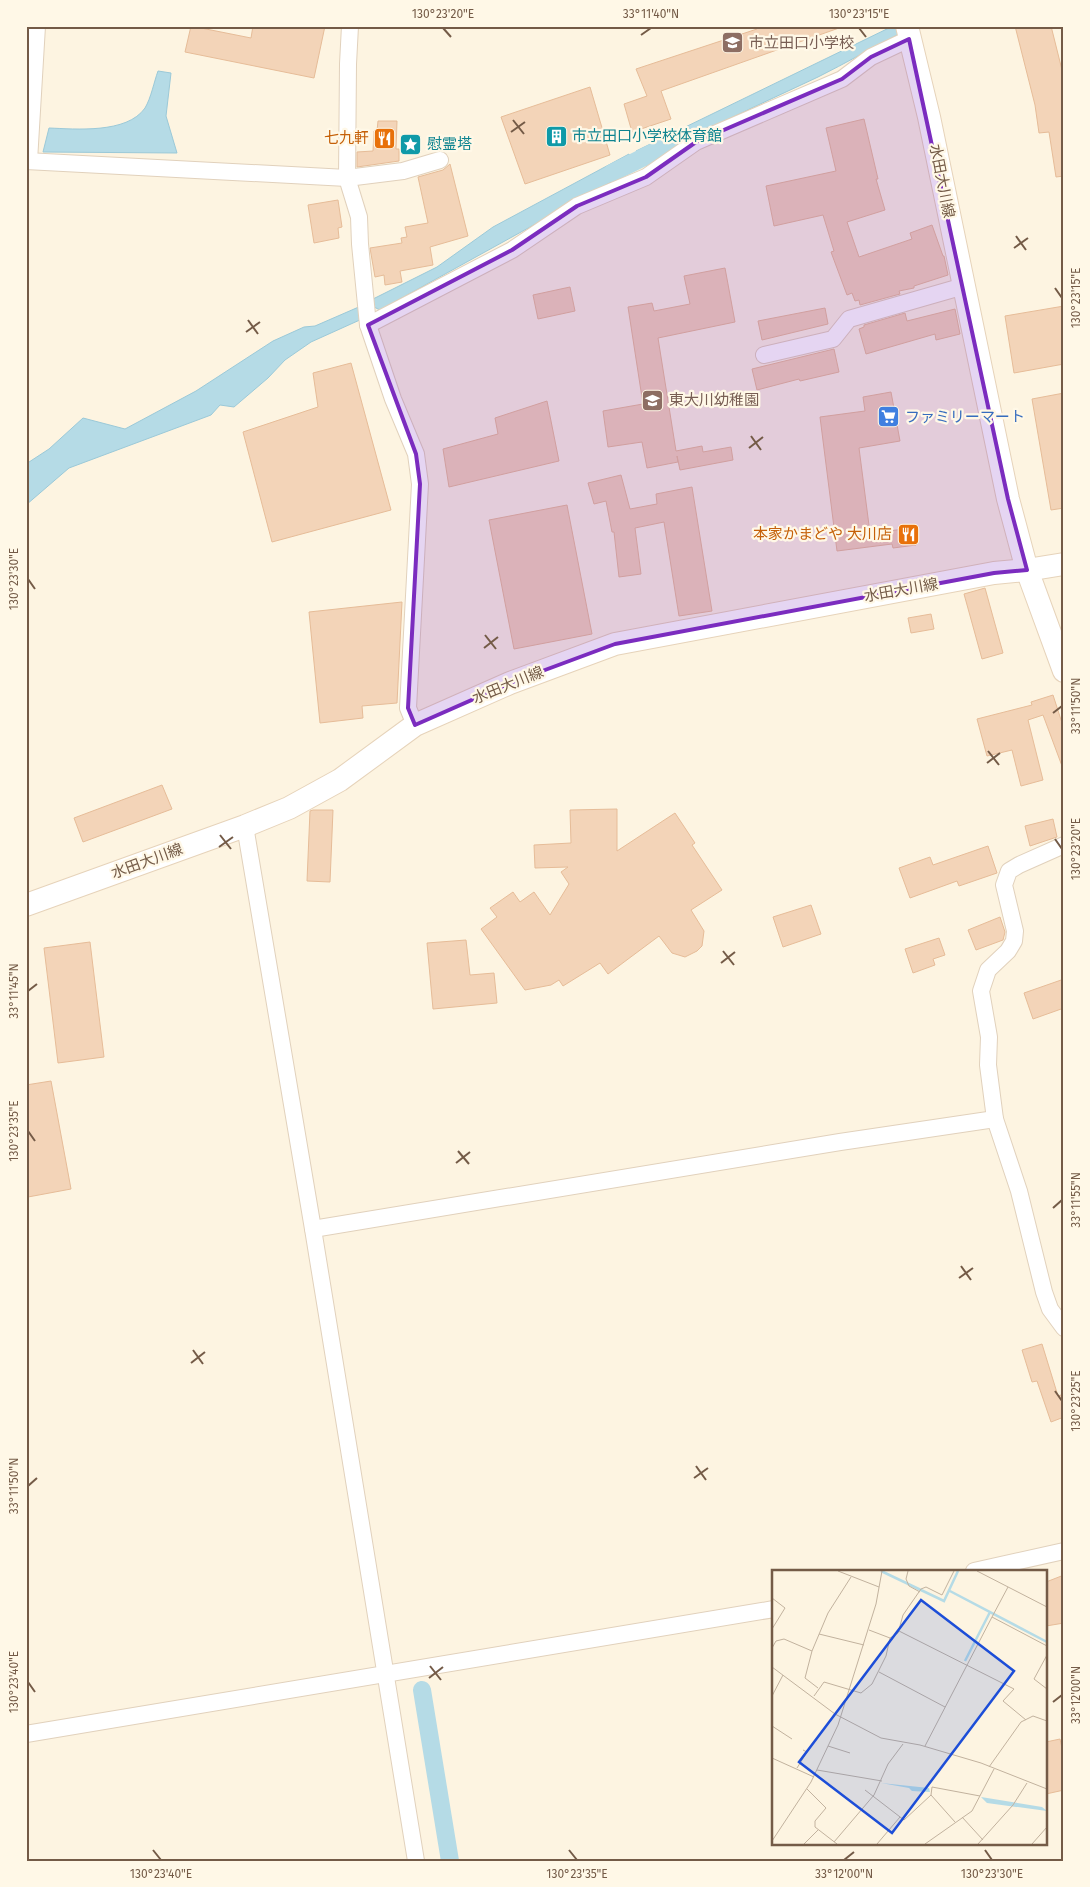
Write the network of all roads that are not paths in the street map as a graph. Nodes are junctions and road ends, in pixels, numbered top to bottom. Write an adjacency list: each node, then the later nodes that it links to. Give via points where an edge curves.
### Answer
1 (37, 26): 5 (street)
2 (350, 26): 6 (street)
3 (908, 32): 7 (main road, 水田大川線); 8 (street, via 842,80 696,142 646,177 577,206 512,250)
4 (440, 160): 6 (street, via 403,171)
5 (28, 161): 6 (street)
6 (347, 178): 8 (street, via 360,217)
7 (964, 286): 9 (street, via 849,319 833,339); 11 (main road, 水田大川線, via 1008,499)
8 (368, 325): 13 (street, via 416,454 420,484 408,708)
9 (764, 356)
10 (1064, 564): 11 (main road, 水田大川線)
11 (1028, 570): 12 (main road); 13 (main road, 水田大川線, via 985,575 615,644 510,682)
12 (1064, 671)
13 (415, 725): 14 (main road, 水田大川線, via 340,780 289,808)
14 (245, 826): 16 (main road, 水田大川線); 18 (street)
15 (1064, 846): 17 (street, via 1019,865 1009,872 1004,885 1015,931 1014,941 988,970 981,991 989,1037 988,1065)
16 (26, 905)
17 (995, 1119): 18 (street); 19 (street, via 1026,1215 1044,1292 1050,1310)
18 (313, 1229): 23 (street)
19 (1064, 1328)
20 (1064, 1551): 21 (street)
21 (978, 1570)
22 (772, 1609): 23 (street)
23 (386, 1675): 24 (street); 25 (street)
24 (26, 1734)
25 (416, 1861)

